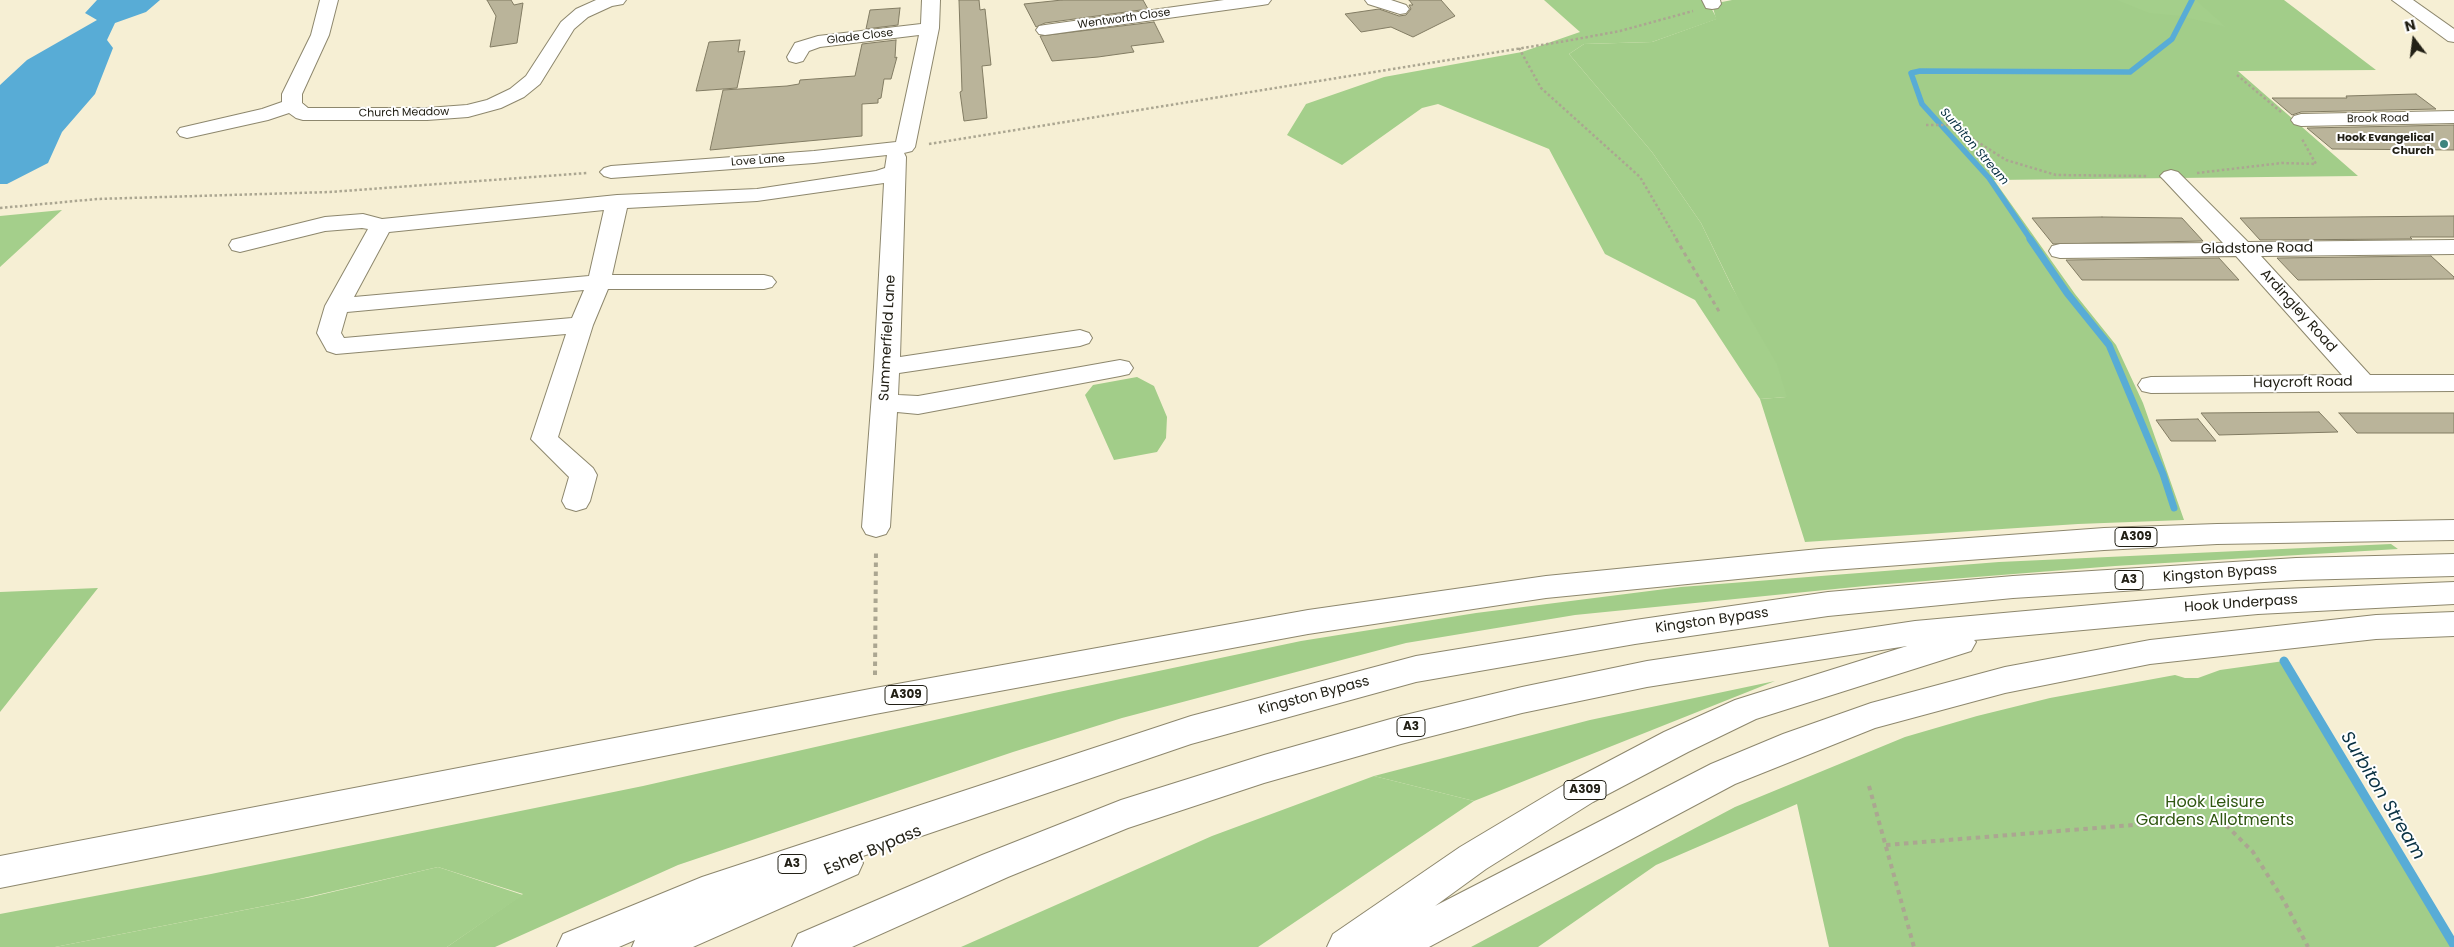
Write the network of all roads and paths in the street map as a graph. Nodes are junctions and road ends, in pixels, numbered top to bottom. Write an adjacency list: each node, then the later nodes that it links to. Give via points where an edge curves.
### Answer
1 (329, 0): 15 (main road, via 320,35 292,94)
2 (610, 0): 15 (main road, Church Meadow, via 582,13 567,26 533,80 517,93 494,104 468,111 427,114 304,114)
3 (931, 0): 9 (main road, Summerfield Lane)
4 (1262, 0): 10 (main road, Wentworth Close)
5 (1374, 0): 8 (main road)
6 (2401, 0): 11 (main road)
7 (1712, 2): 12 (path, via 1664,20 1620,31)
8 (1400, 9)
9 (930, 28): 13 (main road, Glade Close, via 818,42 802,47); 20 (main road, Summerfield Lane)
10 (1045, 30)
11 (2453, 36)
12 (1519, 48): 20 (path); 34 (path, via 1541,88 1640,178)
13 (796, 58)
14 (2237, 75): 17 (path)
15 (292, 105): 19 (main road, via 268,114)
16 (2454, 117): 17 (main road, Brook Road)
17 (2296, 124): 23 (path, via 2316,164 2282,163)
18 (1926, 125): 23 (path, via 1951,125 2006,160 2056,176)
19 (187, 132)
20 (901, 148): 21 (main road, Love Lane); 22 (main road, Summerfield Lane)
21 (610, 172): 25 (path, via 330,192 96,199)
22 (894, 172): 24 (main road, via 832,185 757,194); 37 (main road, Summerfield Lane)
23 (2172, 176): 29 (main road, Ardingley Road)
24 (617, 202): 26 (main road); 31 (main road)
25 (0, 208)
26 (381, 226): 27 (main road, via 363,221 325,224); 33 (main road)
27 (240, 245)
28 (2454, 247): 29 (main road, Gladstone Road)
29 (2242, 249): 30 (main road, Gladstone Road); 39 (main road, Ardingley Road)
30 (2060, 251)
31 (600, 282): 32 (main road); 33 (main road); 35 (main road)
32 (764, 282)
33 (337, 306): 35 (main road, via 329,333 336,346)
34 (1720, 313)
35 (581, 326): 43 (main road, via 544,439 583,475)
36 (1080, 338): 37 (main road)
37 (887, 367): 42 (main road, Summerfield Lane)
38 (1120, 368): 42 (main road, via 918,405)
39 (2362, 382): 40 (main road, Haycroft Road); 41 (main road, Haycroft Road)
40 (2454, 383)
41 (2152, 385)
42 (885, 403): 44 (main road, Summerfield Lane)
43 (576, 502)
44 (876, 527): 50 (path)
45 (2454, 530): 50 (main road, A309, via 2104,539 1819,560 1546,587 1308,622)
46 (2443, 566): 52 (main road, Kingston Bypass / A3, via 2296,569 2013,587 1828,604 1625,633 1416,669 1191,730)
47 (2454, 593): 48 (main road, Hook Underpass / A3, via 2258,602)
48 (2029, 622): 55 (main road, A3, via 1841,643 1647,674 1401,730 1264,769 1122,815 995,866); 58 (main road, A309, via 1746,709 1676,742 1581,792 1472,858)
49 (2454, 624): 59 (main road, via 2376,627 2150,652 2005,680 1871,716 1723,774)
50 (875, 701): 54 (main road, A309)
51 (1869, 786): 53 (path)
52 (1012, 791): 56 (main road, A3, via 702,894); 57 (main road, Esher Bypass / A3)
53 (1886, 845): 60 (path); 61 (path, via 2207,820 2228,826 2253,852)
54 (0, 872)
55 (822, 942)
56 (576, 947)
57 (651, 947)
58 (1346, 947)
59 (1392, 947)
60 (1914, 947)
61 (2308, 947)

